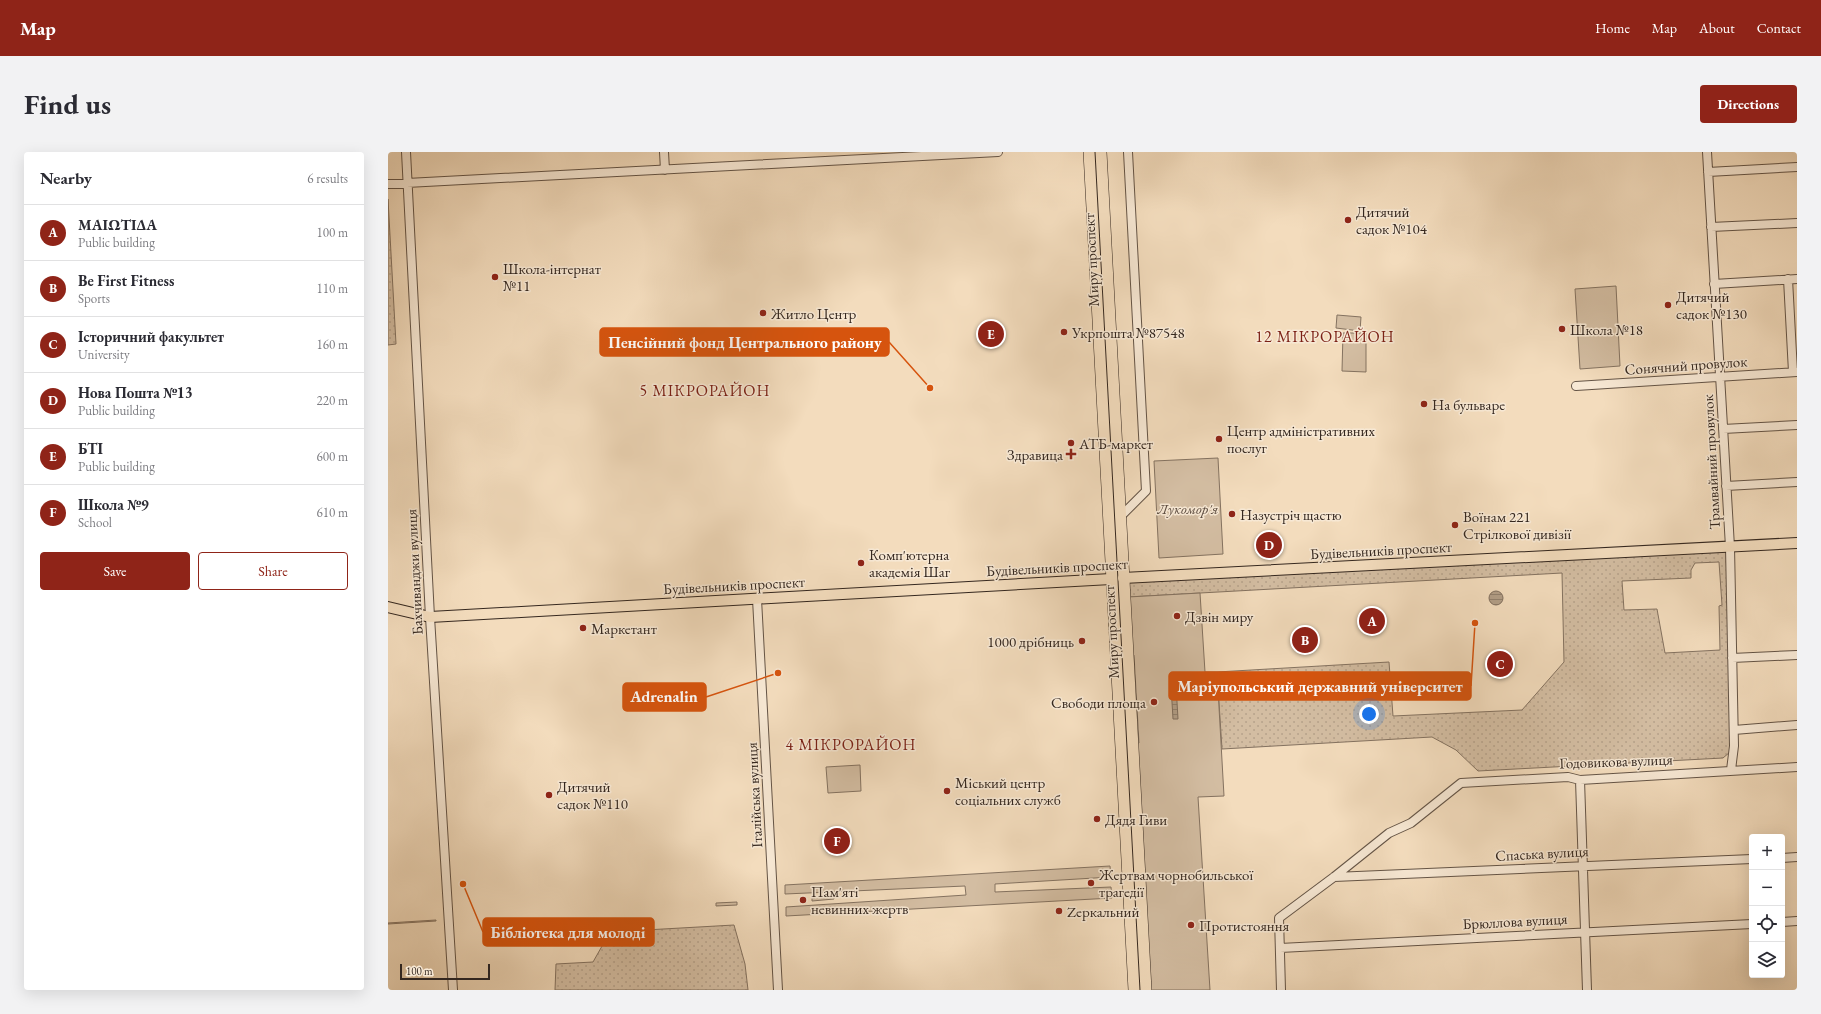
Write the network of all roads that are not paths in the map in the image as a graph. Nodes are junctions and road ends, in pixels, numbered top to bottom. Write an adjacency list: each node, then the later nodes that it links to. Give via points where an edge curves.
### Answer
1 (406, 152): 11 (street, Бахчиванджи вулиця)
2 (664, 152): 9 (street)
3 (998, 152): 9 (street)
4 (1089, 152): 29 (highway, Миру проспект)
5 (1100, 152): 25 (highway, Миру проспект)
6 (1128, 152): 25 (street, via 1146,491)
7 (1707, 152): 10 (street, Трамвайний провулок)
8 (1797, 168): 10 (street)
9 (665, 170): 11 (street)
10 (1708, 172): 14 (street, Трамвайний провулок)
11 (408, 183): 12 (street); 32 (street, Бахчиванджи вулиця)
12 (388, 184)
13 (1797, 223): 14 (street)
14 (1711, 227): 17 (street, Трамвайний провулок)
15 (1788, 279): 16 (street); 17 (street); 18 (street)
16 (1797, 279)
17 (1714, 284): 19 (street, Трамвайний провулок)
18 (1795, 372): 19 (street, Сонячний провулок)
19 (1720, 377): 20 (street, Сонячний провулок); 22 (street, Трамвайний провулок)
20 (1576, 386)
21 (1797, 425): 22 (street)
22 (1723, 430): 24 (street, Трамвайний провулок)
23 (1797, 482): 24 (street)
24 (1726, 486): 27 (street, Трамвайний провулок)
25 (1120, 517): 28 (highway, Миру проспект)
26 (1797, 543): 27 (main road, Будівельників проспект)
27 (1730, 547): 28 (main road, Будівельників проспект); 34 (street, Трамвайний провулок)
28 (1124, 578): 29 (highway, Будівельників проспект); 53 (highway, Миру проспект)
29 (1112, 579): 30 (main road, Будівельників проспект); 52 (highway, Миру проспект)
30 (757, 599): 32 (main road, Будівельників проспект); 51 (street, Італійська вулиця)
31 (388, 607): 32 (main road, Будівельників проспект)
32 (430, 618): 50 (street, Бахчиванджи вулиця)
33 (1797, 655): 34 (street)
34 (1732, 658): 36 (street, Трамвайний провулок)
35 (1797, 725): 36 (street)
36 (1734, 730): 38 (street, Трамвайний провулок)
37 (1797, 767): 38 (street, Годовикова вулиця)
38 (1731, 770): 39 (street, Годовикова вулиця)
39 (1580, 780): 43 (street); 44 (street, Годовикова вулиця, via 1568,777 1461,784 1411,823 1389,833)
40 (1797, 857): 41 (street)
41 (1785, 858)
42 (1749, 859): 43 (street, Спаська вулиця)
43 (1583, 865): 44 (street, Спаська вулиця); 48 (street)
44 (1334, 877): 49 (street, via 1279,918)
45 (1785, 922): 46 (street)
46 (1797, 922)
47 (1749, 924): 48 (street, Брюллова вулиця)
48 (1585, 931): 49 (street, Брюллова вулиця); 55 (street)
49 (1280, 948): 54 (street)
50 (453, 990)
51 (778, 990)
52 (1134, 990)
53 (1146, 990)
54 (1281, 990)
55 (1588, 990)

